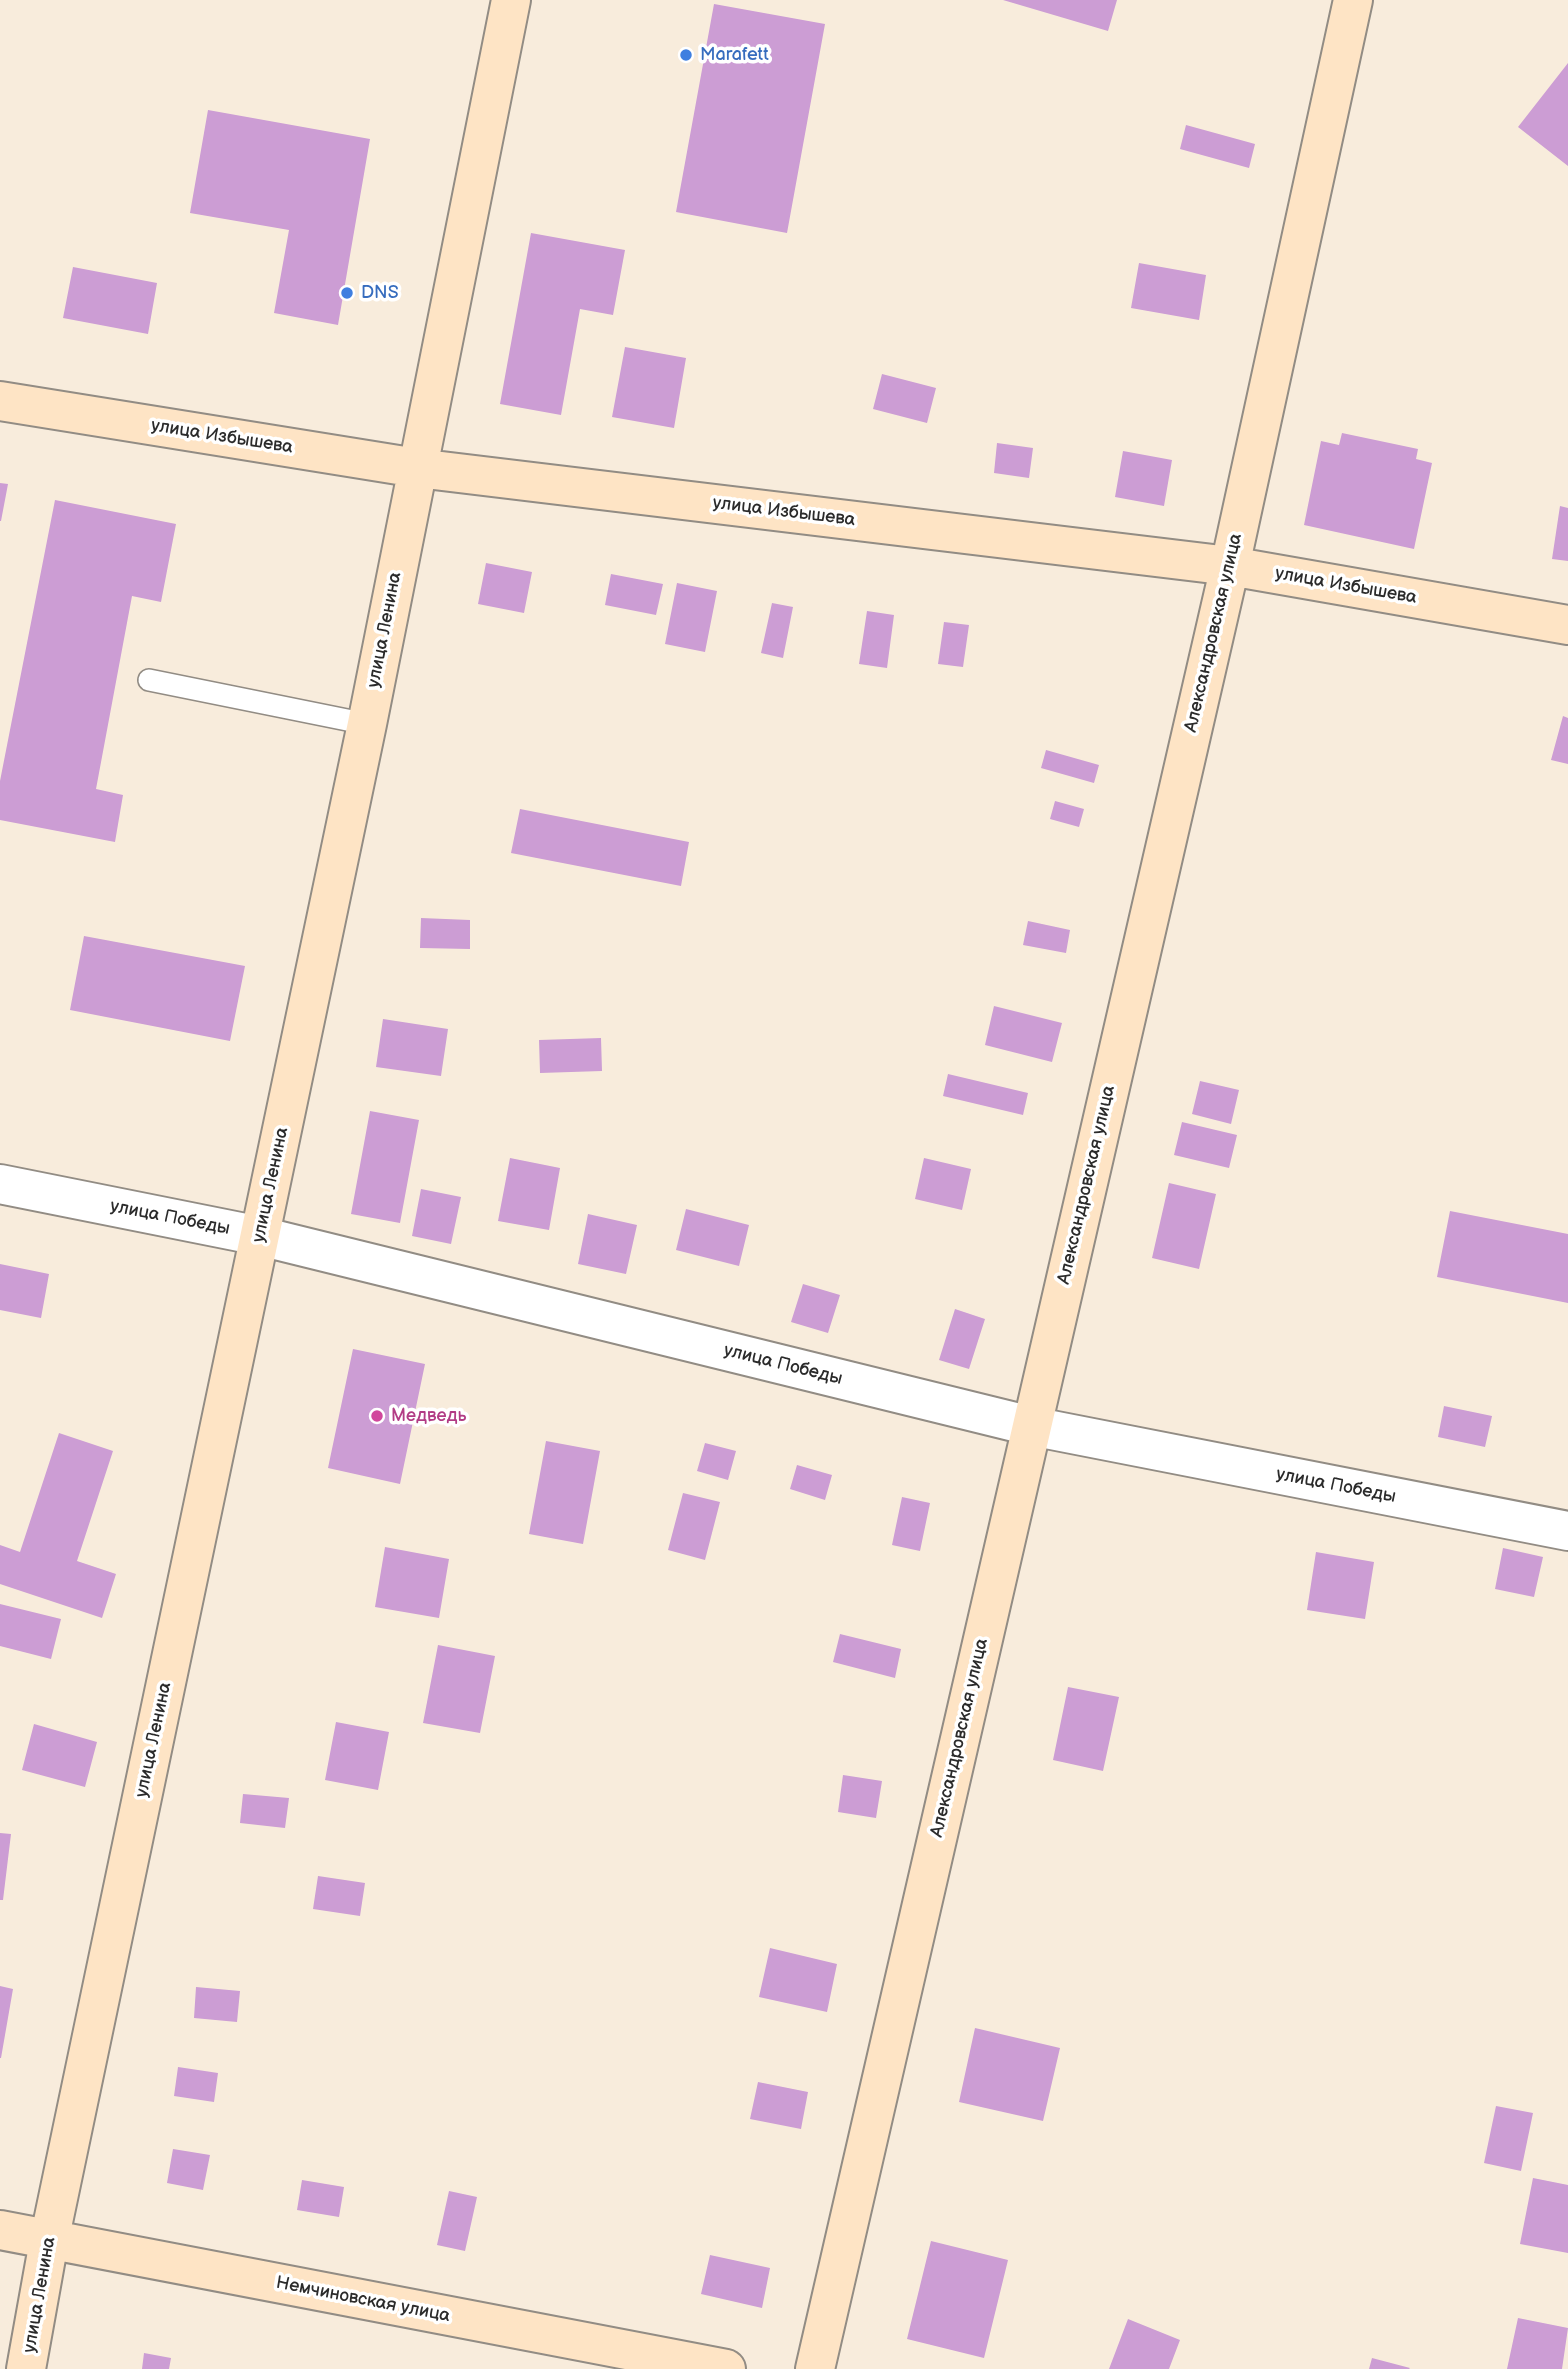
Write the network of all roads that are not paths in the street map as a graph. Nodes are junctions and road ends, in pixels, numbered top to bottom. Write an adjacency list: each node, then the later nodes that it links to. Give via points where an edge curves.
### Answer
1 (511, 0): 4 (main road, улица Ленина)
2 (1353, 0): 5 (main road, Александровская улица)
3 (0, 401): 4 (main road, улица Избышева)
4 (417, 468): 5 (main road, улица Избышева); 8 (main road, улица Ленина)
5 (1230, 566): 6 (main road, улица Избышева); 11 (main road, Александровская улица)
6 (1568, 625)
7 (149, 680): 8 (lane)
8 (367, 724): 10 (main road, улица Ленина)
9 (0, 1184): 10 (street, улица Победы)
10 (260, 1236): 11 (street, улица Победы); 14 (main road, улица Ленина)
11 (1031, 1426): 12 (street, улица Победы); 17 (main road, Александровская улица)
12 (1568, 1531)
13 (0, 2230): 14 (main road, Немчиновская улица)
14 (49, 2241): 15 (main road, улица Ленина); 16 (main road, Немчиновская улица)
15 (26, 2369)
16 (726, 2369)
17 (815, 2369)

